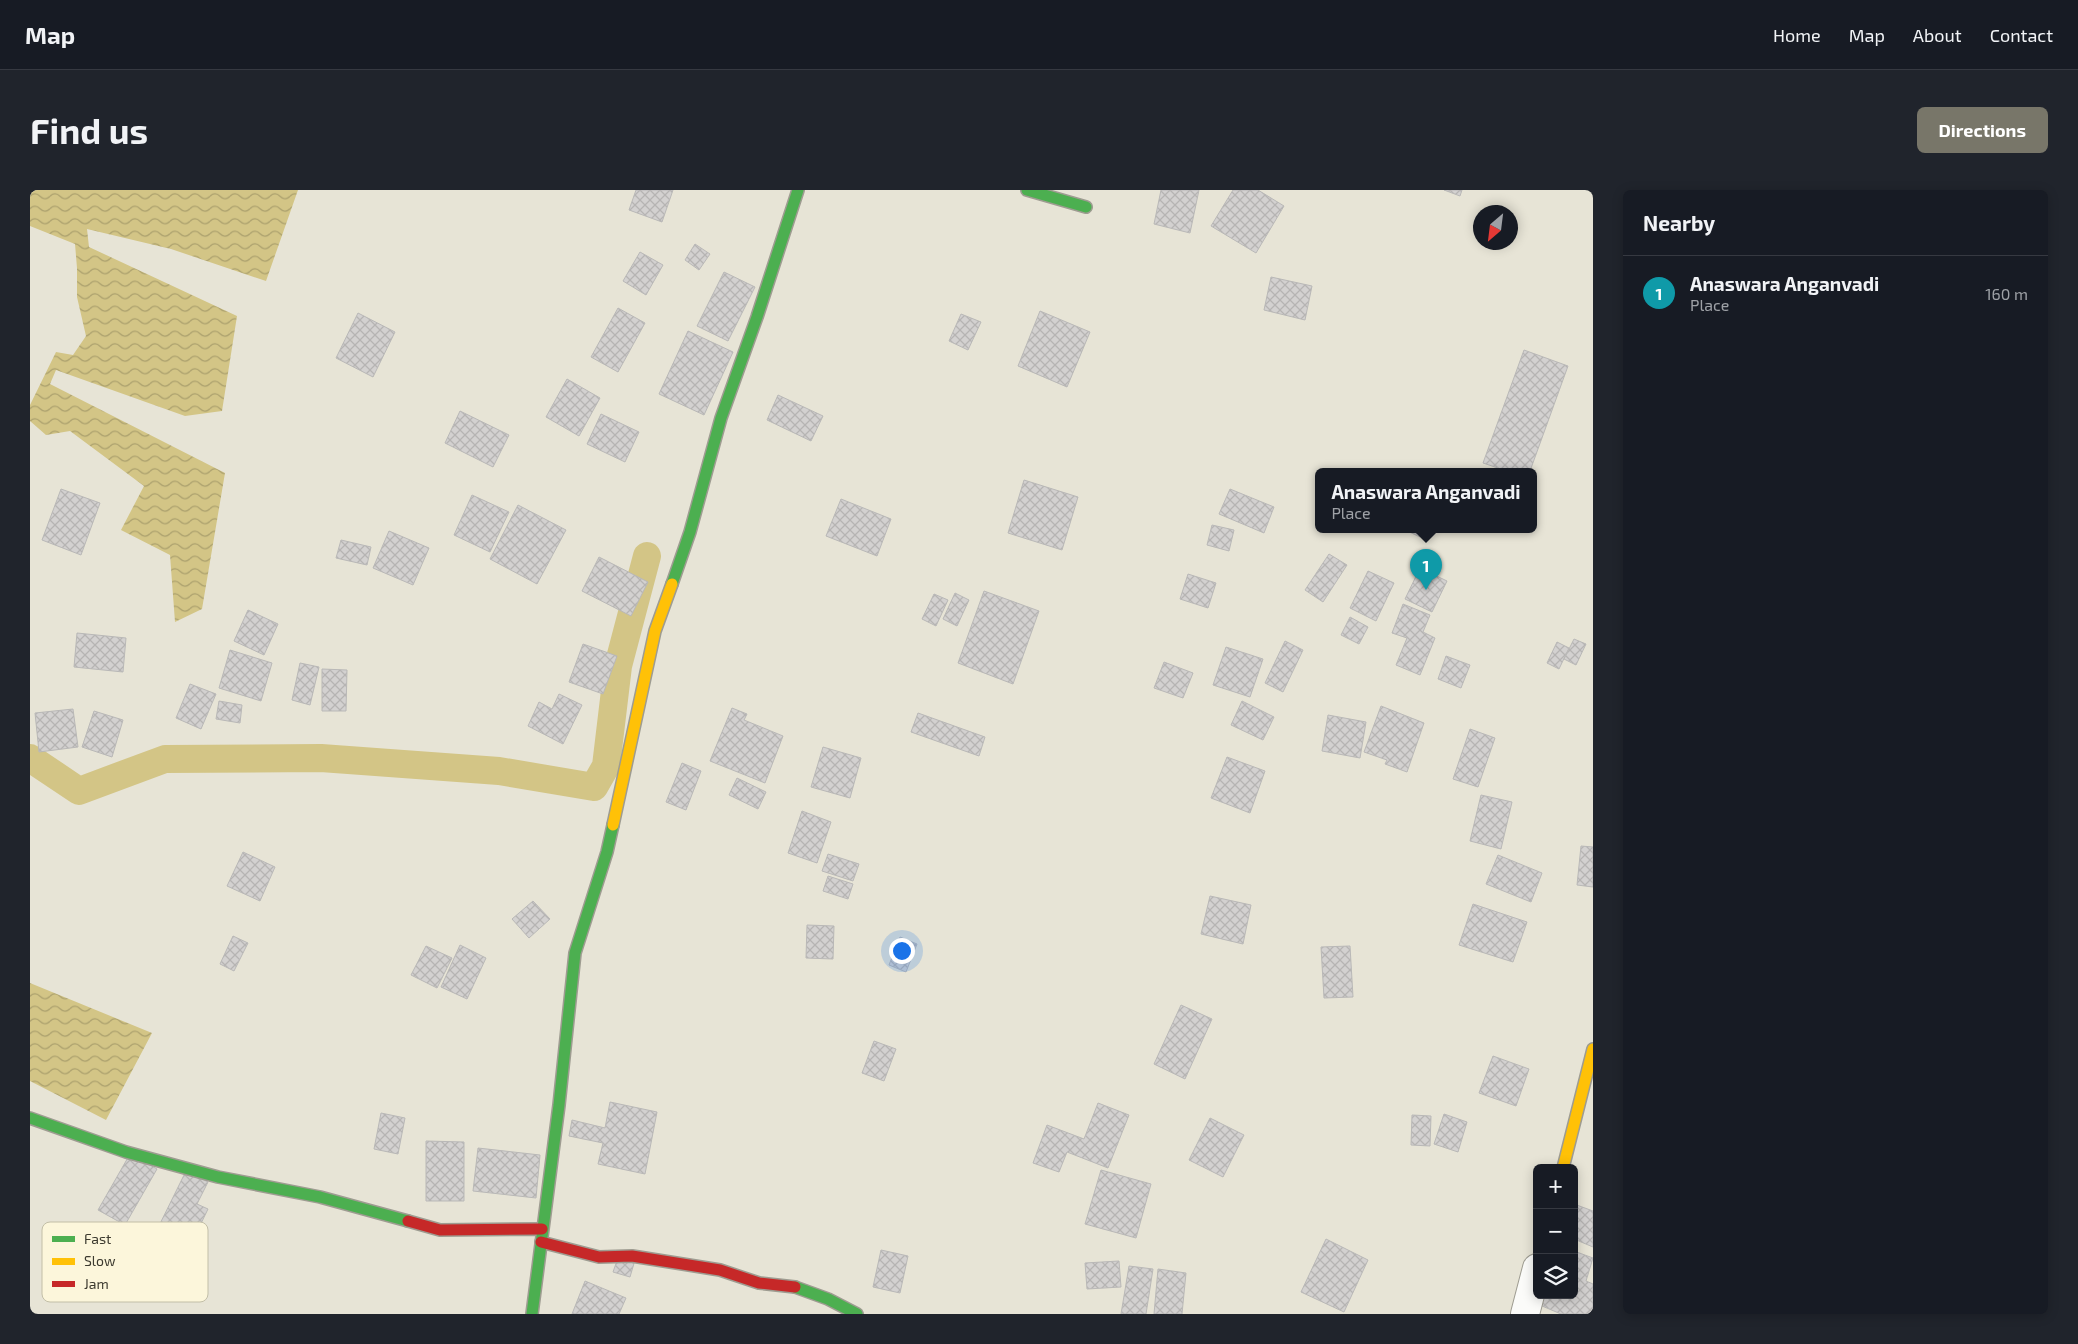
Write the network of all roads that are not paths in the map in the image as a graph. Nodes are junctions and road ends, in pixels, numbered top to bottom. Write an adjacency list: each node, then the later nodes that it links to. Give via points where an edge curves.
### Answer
1 (798, 190): 7 (street, via 721,418 690,532 655,631 607,852 575,953)
2 (1027, 190): 3 (street)
3 (1086, 207)
4 (1593, 1049): 6 (street)
5 (30, 1118): 7 (street, via 126,1152 218,1177 320,1197 440,1230)
6 (1563, 1164)
7 (542, 1229): 8 (street)
8 (541, 1242): 10 (street); 11 (street, via 599,1257 632,1256 720,1270 759,1283 789,1285)
9 (1533, 1283): 12 (street)
10 (532, 1314)
11 (857, 1314)
12 (1525, 1314)

